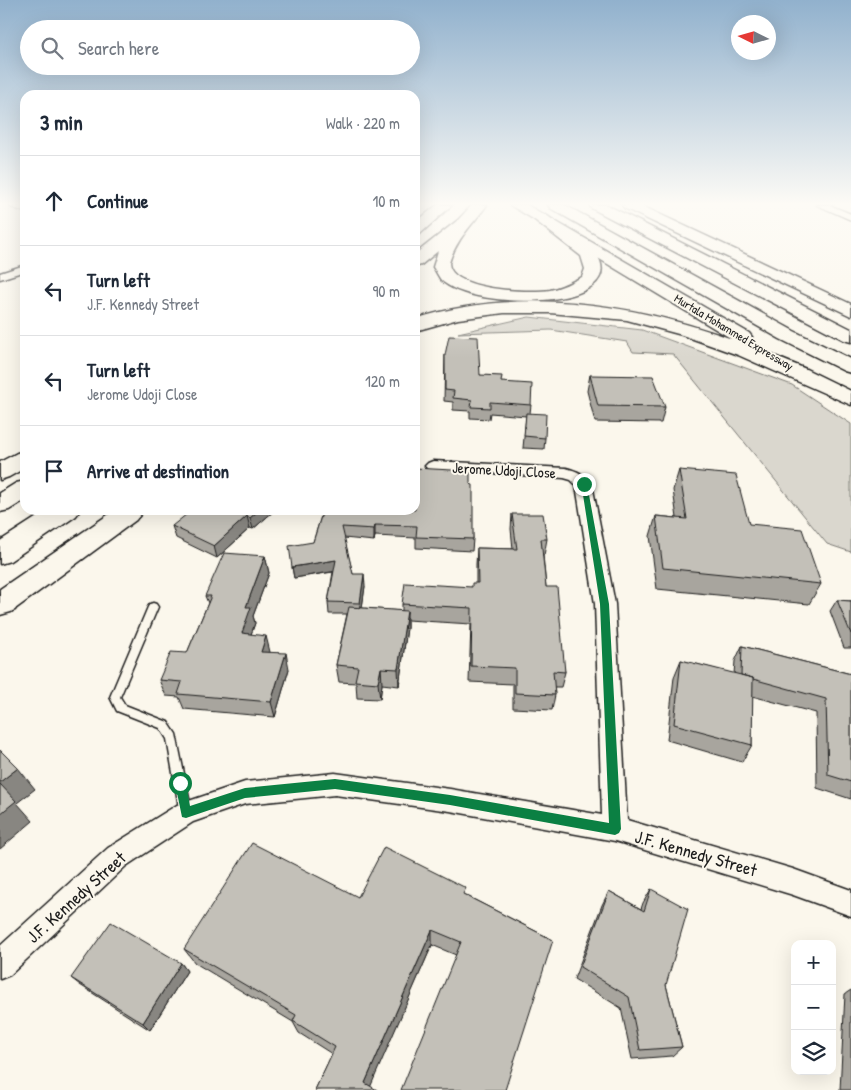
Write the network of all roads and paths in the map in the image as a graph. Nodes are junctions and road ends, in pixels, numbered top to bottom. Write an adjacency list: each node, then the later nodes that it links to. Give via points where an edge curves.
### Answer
1 (442, 256): 2 (main road, via 441,267 448,277 466,287 490,293 549,296 574,290 590,280 593,269)
2 (589, 256)
3 (605, 256): 15 (main road, Murtala Mohammed Expressway)
4 (646, 256): 14 (main road, Murtala Mohammed Expressway)
5 (695, 256): 13 (main road)
6 (738, 256): 8 (main road)
7 (744, 256): 8 (main road)
8 (766, 269): 11 (main road)
9 (20, 270): 10 (street)
10 (0, 276)
11 (851, 311)
12 (420, 323): 15 (main road, via 518,307 631,315 717,340)
13 (851, 336)
14 (851, 368)
15 (822, 384): 16 (main road)
16 (851, 400)
17 (20, 461): 19 (main road)
18 (433, 466): 28 (street, Jerome Udoji Close, via 566,473 584,484 605,604)
19 (0, 472)
20 (20, 492): 21 (main road)
21 (0, 504)
22 (59, 515): 24 (main road)
23 (124, 515): 25 (main road)
24 (0, 554)
25 (1, 603)
26 (153, 607): 27 (lane, via 115,697 121,708 164,725 172,738)
27 (186, 813): 28 (street, J.F. Kennedy Street, via 245,793 335,784); 30 (street, J.F. Kennedy Street, via 117,857)
28 (615, 829): 29 (street, J.F. Kennedy Street, via 793,882)
29 (851, 904)
30 (0, 965)

